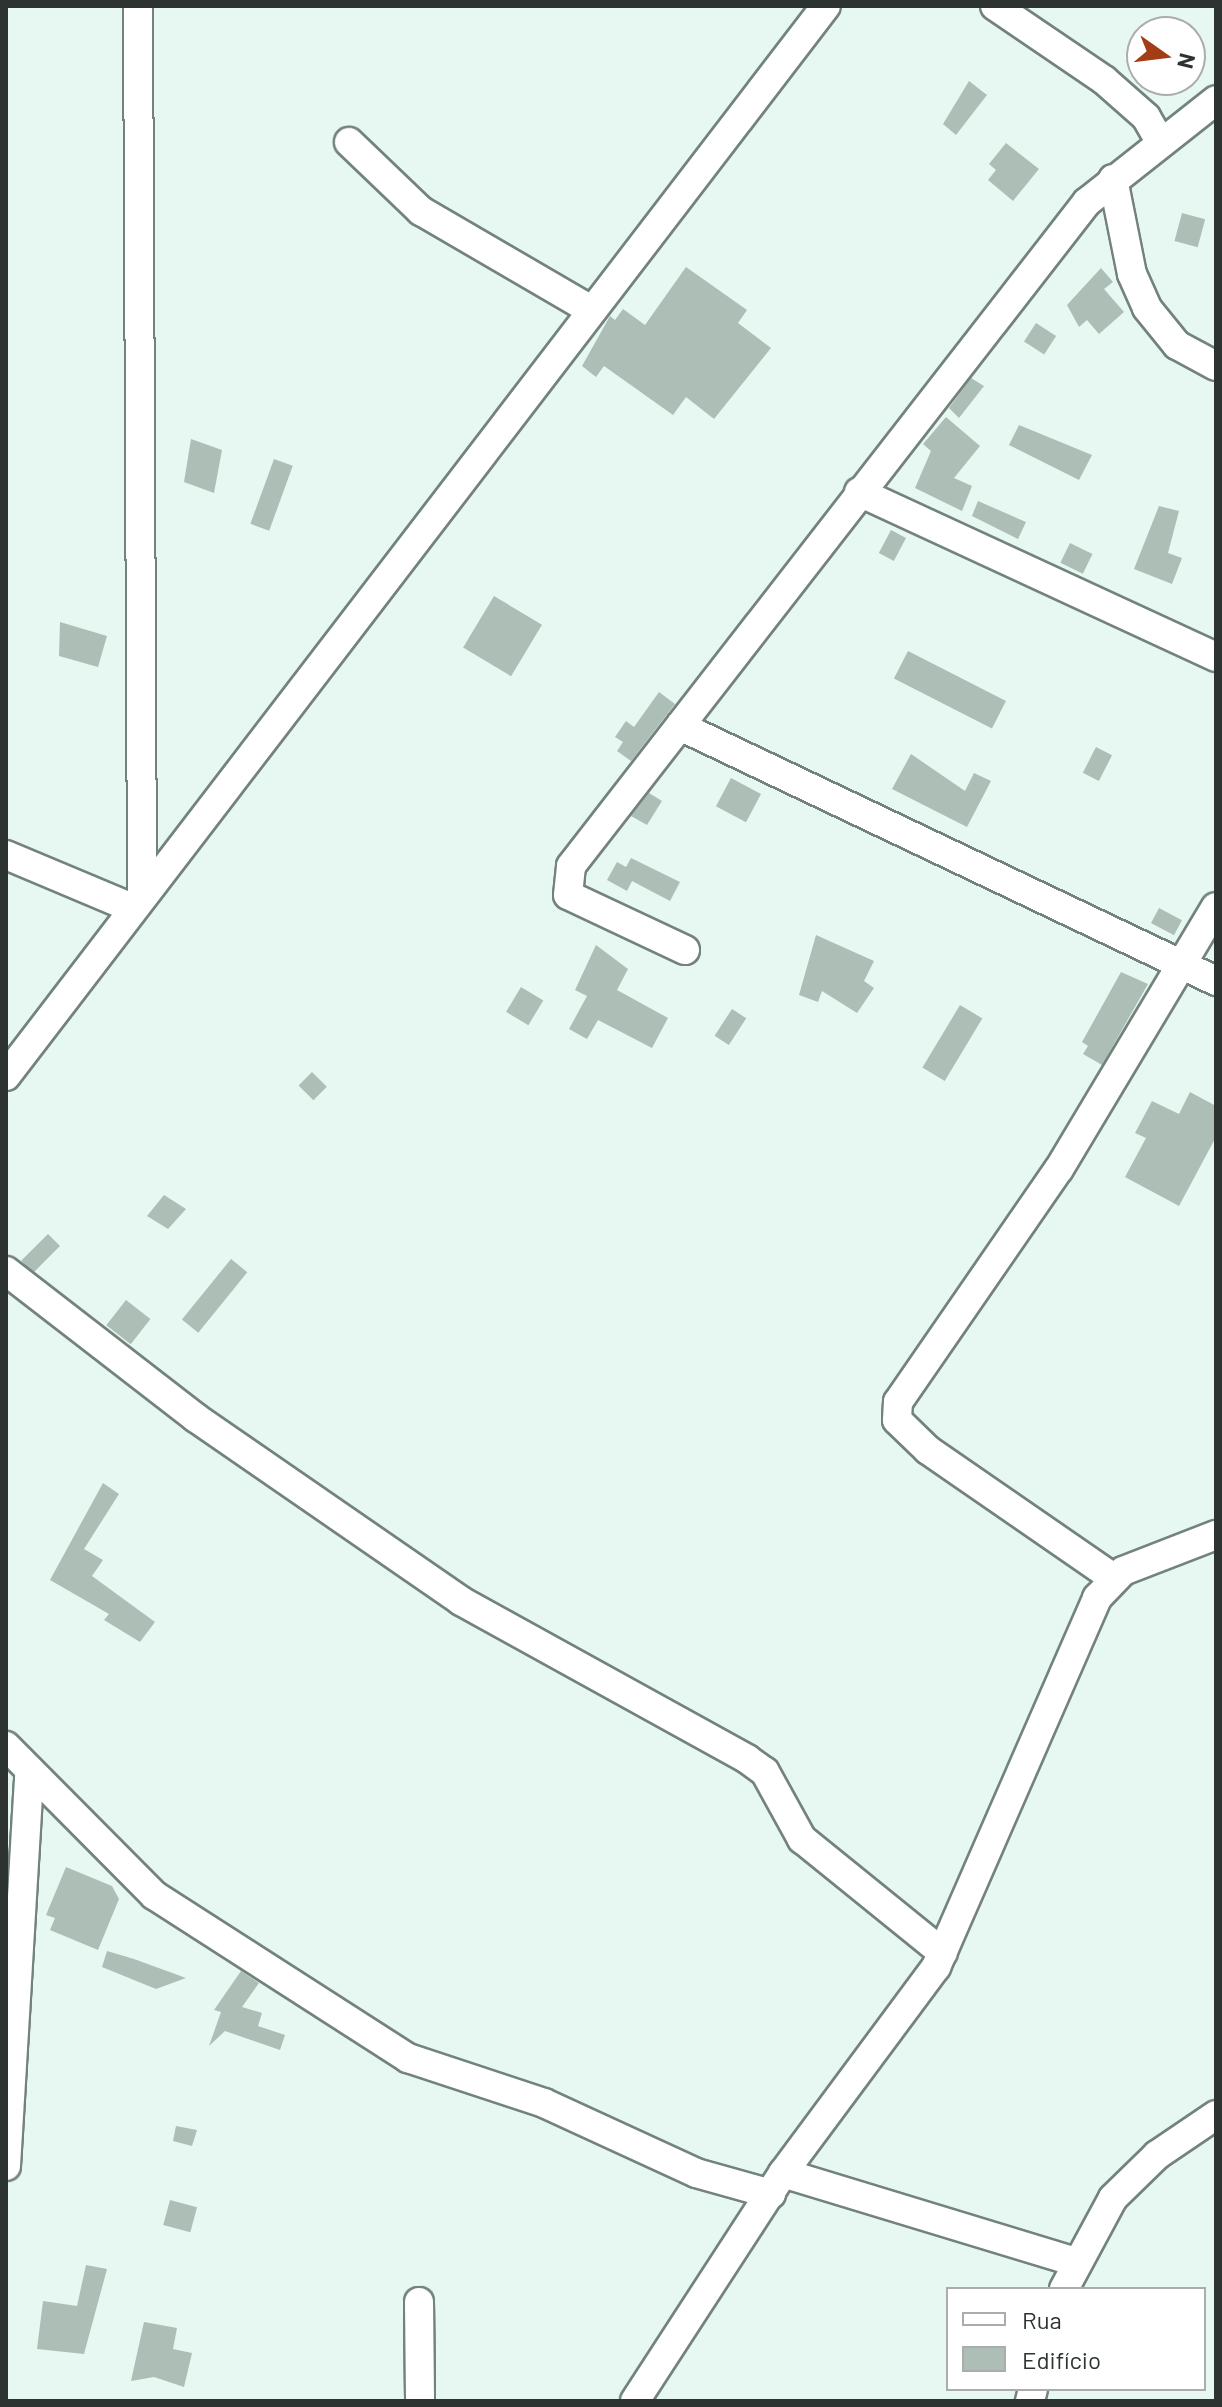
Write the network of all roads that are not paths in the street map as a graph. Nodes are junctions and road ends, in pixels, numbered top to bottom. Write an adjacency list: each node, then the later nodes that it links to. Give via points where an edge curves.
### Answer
1 (138, 6): 14 (street)
2 (826, 6): 8 (street)
3 (995, 6): 6 (street, via 1104,80 1146,117)
4 (1216, 100): 6 (street)
5 (349, 142): 8 (street, via 421,211)
6 (1161, 143): 7 (street)
7 (1113, 179): 9 (street, via 1132,274 1147,308 1177,345); 10 (street, via 1087,202)
8 (591, 310): 14 (street)
9 (1216, 366)
10 (859, 492): 11 (street); 12 (street)
11 (1216, 657)
12 (680, 726): 16 (street, via 571,866 565,885 568,895); 17 (street)
13 (6, 855): 14 (street)
14 (137, 902): 19 (street)
15 (1216, 907): 17 (street)
16 (685, 950)
17 (1187, 966): 18 (street); 22 (street, via 1059,1169 898,1402 897,1420 928,1450)
18 (1216, 981)
19 (6, 1076)
20 (6, 1271): 25 (street, via 196,1418 461,1601 765,1772 802,1839)
21 (1216, 1535): 22 (street)
22 (1112, 1577): 25 (street)
23 (6, 1746): 24 (street)
24 (29, 1774): 27 (street); 28 (street, via 154,1895 408,2058 544,2103 696,2173)
25 (943, 1953): 28 (street, via 919,1996)
26 (1216, 2115): 29 (street, via 1157,2155 1113,2198)
27 (6, 2166)
28 (777, 2184): 29 (street); 33 (street)
29 (1073, 2261): 30 (street)
30 (1065, 2287)
31 (419, 2302): 32 (street)
32 (420, 2401)
33 (635, 2401)

